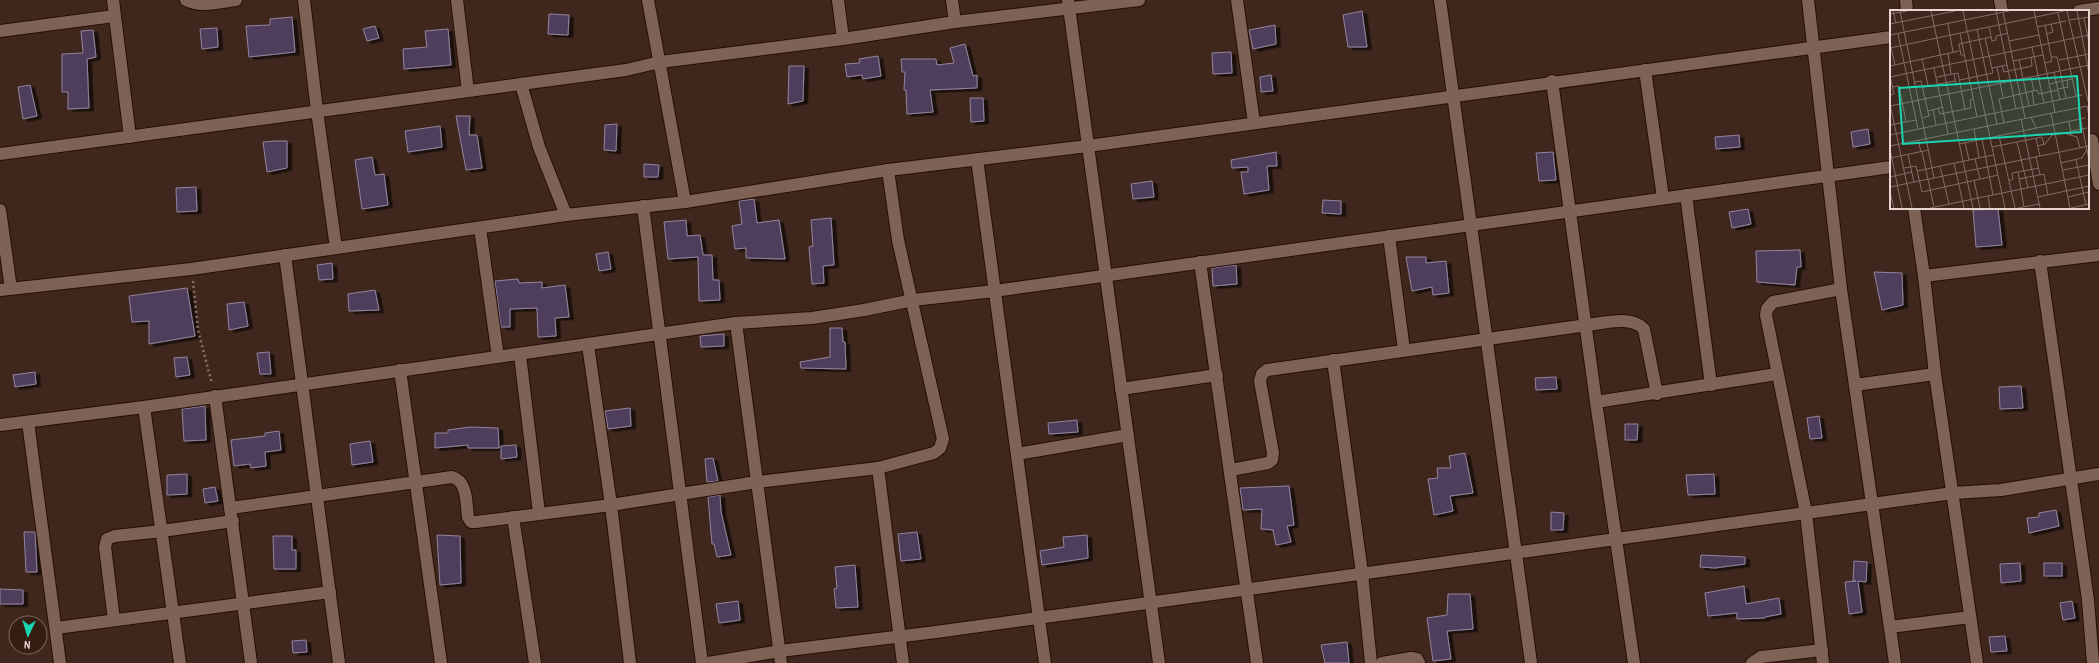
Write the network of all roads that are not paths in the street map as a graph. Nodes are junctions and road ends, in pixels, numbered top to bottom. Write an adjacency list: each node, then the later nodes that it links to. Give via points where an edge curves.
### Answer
1 (112, 0): 20 (street)
2 (186, 0): 3 (street, via 193,4 207,4)
3 (236, 0)
4 (304, 0): 32 (street)
5 (457, 0): 30 (street)
6 (648, 0): 26 (street)
7 (838, 0): 24 (street)
8 (952, 0): 21 (street)
9 (1139, 0): 15 (street)
10 (1237, 0): 33 (street)
11 (1440, 0): 31 (street)
12 (1808, 0): 25 (street)
13 (1906, 0): 17 (street)
14 (2000, 0): 18 (street)
15 (1069, 5): 21 (street); 36 (street)
16 (2099, 8): 19 (street)
17 (1907, 10)
18 (2002, 10)
19 (2086, 10)
20 (114, 16): 22 (street); 34 (street)
21 (955, 22): 24 (street)
22 (0, 31)
23 (1890, 37): 25 (street)
24 (843, 39): 26 (street)
25 (1812, 48): 27 (street); 41 (street)
26 (660, 62): 29 (street, via 626,70); 45 (street)
27 (1645, 70): 28 (street); 44 (street)
28 (1552, 81): 31 (street); 49 (street)
29 (521, 84): 30 (street); 50 (street, via 539,147)
30 (468, 90): 32 (street)
31 (1453, 96): 33 (street); 51 (street)
32 (317, 111): 34 (street); 54 (street)
33 (1254, 123): 36 (street)
34 (130, 136): 37 (street)
35 (2093, 139): 42 (street)
36 (1088, 146): 38 (street); 59 (street)
37 (0, 154)
38 (977, 159): 40 (street); 63 (street)
39 (1890, 167): 41 (street)
40 (888, 170): 45 (street); 64 (street, via 898,240)
41 (1828, 176): 43 (street); 62 (street)
42 (2099, 184)
43 (1686, 195): 44 (street); 79 (street)
44 (1663, 198): 49 (street)
45 (685, 202): 46 (street)
46 (643, 206): 50 (street); 67 (street)
47 (1914, 209): 60 (street)
48 (0, 210): 61 (street)
49 (1569, 211): 51 (street); 66 (street)
50 (566, 215): 52 (street)
51 (1471, 225): 53 (street); 68 (street)
52 (480, 228): 54 (street); 72 (street)
53 (1389, 236): 58 (street); 70 (street)
54 (336, 248): 55 (street)
55 (285, 255): 61 (street, via 191,269); 78 (street)
56 (2099, 255): 57 (street)
57 (2040, 261): 60 (street); 93 (street)
58 (1200, 262): 59 (street); 77 (street)
59 (1106, 274): 63 (street); 81 (street)
60 (1924, 276): 76 (street)
61 (5, 289)
62 (1841, 289): 75 (street, via 1773,302 1767,309); 80 (street)
63 (994, 291): 64 (street); 89 (street)
64 (913, 300): 65 (street, via 812,318); 90 (street, via 943,439 940,448 934,453)
65 (736, 323): 67 (street); 95 (street)
66 (1587, 325): 68 (street); 82 (street, via 1630,321 1638,323 1644,329); 84 (street)
67 (660, 335): 69 (street); 98 (street)
68 (1486, 339): 70 (street); 108 (street)
69 (588, 345): 71 (street); 99 (street)
70 (1404, 350): 73 (street)
71 (520, 354): 72 (street); 102 (street)
72 (498, 357): 74 (street)
73 (1333, 360): 91 (street, via 1267,370 1262,374 1260,381 1273,453 1272,460); 109 (street)
74 (400, 370): 78 (street); 94 (street)
75 (1777, 374): 79 (street); 103 (street)
76 (1935, 374): 80 (street); 96 (street)
77 (1217, 375): 81 (street); 91 (street)
78 (302, 384): 83 (street); 97 (street)
79 (1712, 385): 82 (street)
80 (1855, 386): 100 (street)
81 (1121, 389): 88 (street)
82 (1657, 394): 84 (street)
83 (216, 396): 85 (street); 101 (street)
84 (1596, 402): 107 (street)
85 (144, 407): 86 (street); 106 (street)
86 (28, 422): 87 (street); 119 (street)
87 (0, 425)
88 (1128, 436): 89 (street); 113 (street)
89 (1017, 454): 115 (street)
90 (878, 468): 95 (street); 120 (street)
91 (1231, 470): 110 (street)
92 (2099, 474): 93 (street)
93 (2071, 478): 96 (street, via 2001,490); 145 (street, via 2088,600)
94 (415, 482): 97 (street); 104 (street, via 458,478 463,484 471,522); 127 (street)
95 (757, 482): 98 (street); 122 (street)
96 (1953, 493): 100 (street); 116 (street)
97 (317, 494): 101 (street); 111 (street)
98 (681, 495): 99 (street); 130 (street)
99 (611, 505): 102 (street); 129 (street)
100 (1872, 505): 103 (street); 118 (street)
101 (231, 508): 105 (street)
102 (539, 513): 104 (street)
103 (1806, 513): 107 (street); 121 (street)
104 (513, 517): 128 (street)
105 (233, 521): 106 (street); 112 (street)
106 (162, 531): 114 (street); 117 (street, via 115,536 105,542)
107 (1617, 540): 108 (street); 140 (street)
108 (1516, 554): 109 (street); 139 (street)
109 (1362, 573): 110 (street); 136 (street)
110 (1247, 589): 113 (street); 135 (street)
111 (330, 592): 112 (street); 126 (street)
112 (242, 603): 114 (street); 125 (street)
113 (1150, 603): 115 (street); 134 (street)
114 (173, 612): 117 (street); 124 (street)
115 (1039, 617): 120 (street); 133 (street)
116 (1970, 617): 118 (street); 144 (street)
117 (114, 620): 119 (street)
118 (1890, 627): 143 (street)
119 (56, 628): 123 (street)
120 (900, 637): 122 (street); 132 (street)
121 (1822, 650): 141 (street, via 1761,657); 142 (street)
122 (780, 657): 131 (street)
123 (60, 663)
124 (180, 663)
125 (251, 663)
126 (339, 663)
127 (441, 663)
128 (534, 663)
129 (630, 663)
130 (702, 663)
131 (708, 663)
132 (903, 663)
133 (1045, 663)
134 (1159, 663)
135 (1257, 663)
136 (1371, 663)
137 (1382, 663): 138 (street, via 1411,658 1417,659)
138 (1420, 663)
139 (1531, 663)
140 (1634, 663)
141 (1752, 663)
142 (1823, 663)
143 (1895, 663)
144 (1977, 663)
145 (2093, 663)

